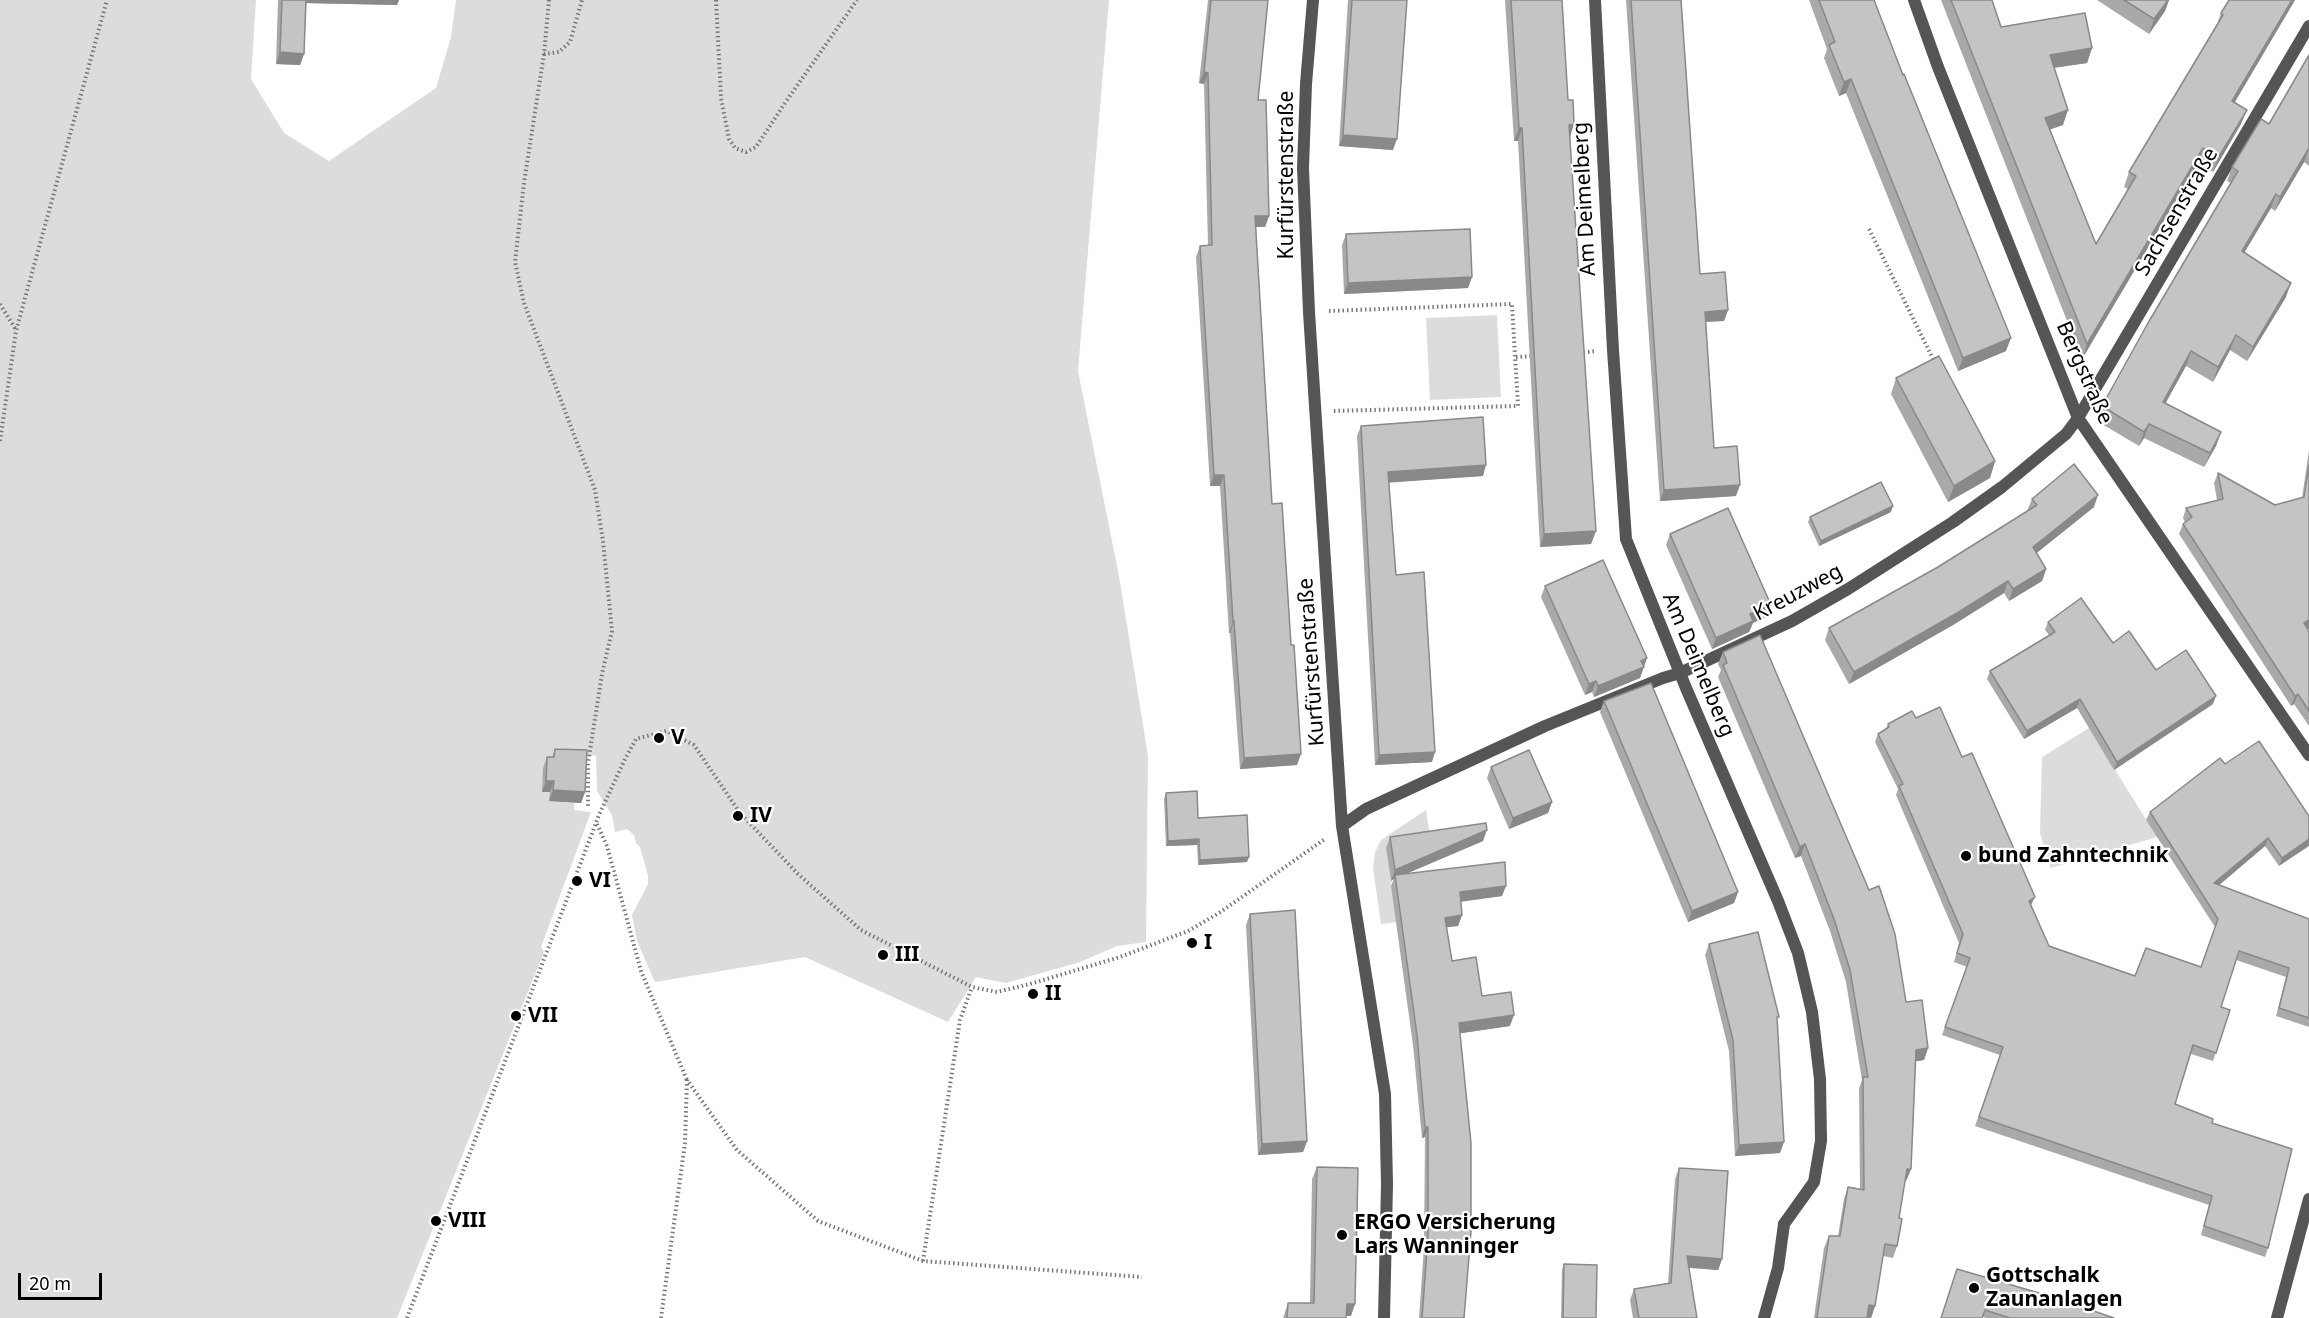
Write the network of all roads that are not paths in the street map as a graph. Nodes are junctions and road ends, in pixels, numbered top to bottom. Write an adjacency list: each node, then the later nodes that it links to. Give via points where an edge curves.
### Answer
1 (1313, 0): 8 (street, Kurfürstenstraße, via 1303,168)
2 (1594, 0): 6 (street, Am Deimelberg, via 1626,538)
3 (1914, 0): 5 (street, Bergstraße)
4 (2309, 26): 5 (street, Sachsenstraße)
5 (2078, 418): 6 (street, Kreuzweg, via 2066,434 2002,487 1902,555 1792,621); 7 (street, Bergstraße)
6 (1680, 673): 8 (street, Kreuzweg, via 1545,726 1366,809); 11 (street, Am Deimelberg, via 1798,953 1812,1012 1820,1079 1821,1141 1814,1182 1784,1224 1778,1268)
7 (2309, 755)
8 (1342, 826): 10 (street, Kurfürstenstraße, via 1385,1094)
9 (2309, 1199): 12 (street)
10 (1384, 1318)
11 (1764, 1318)
12 (2277, 1318)

